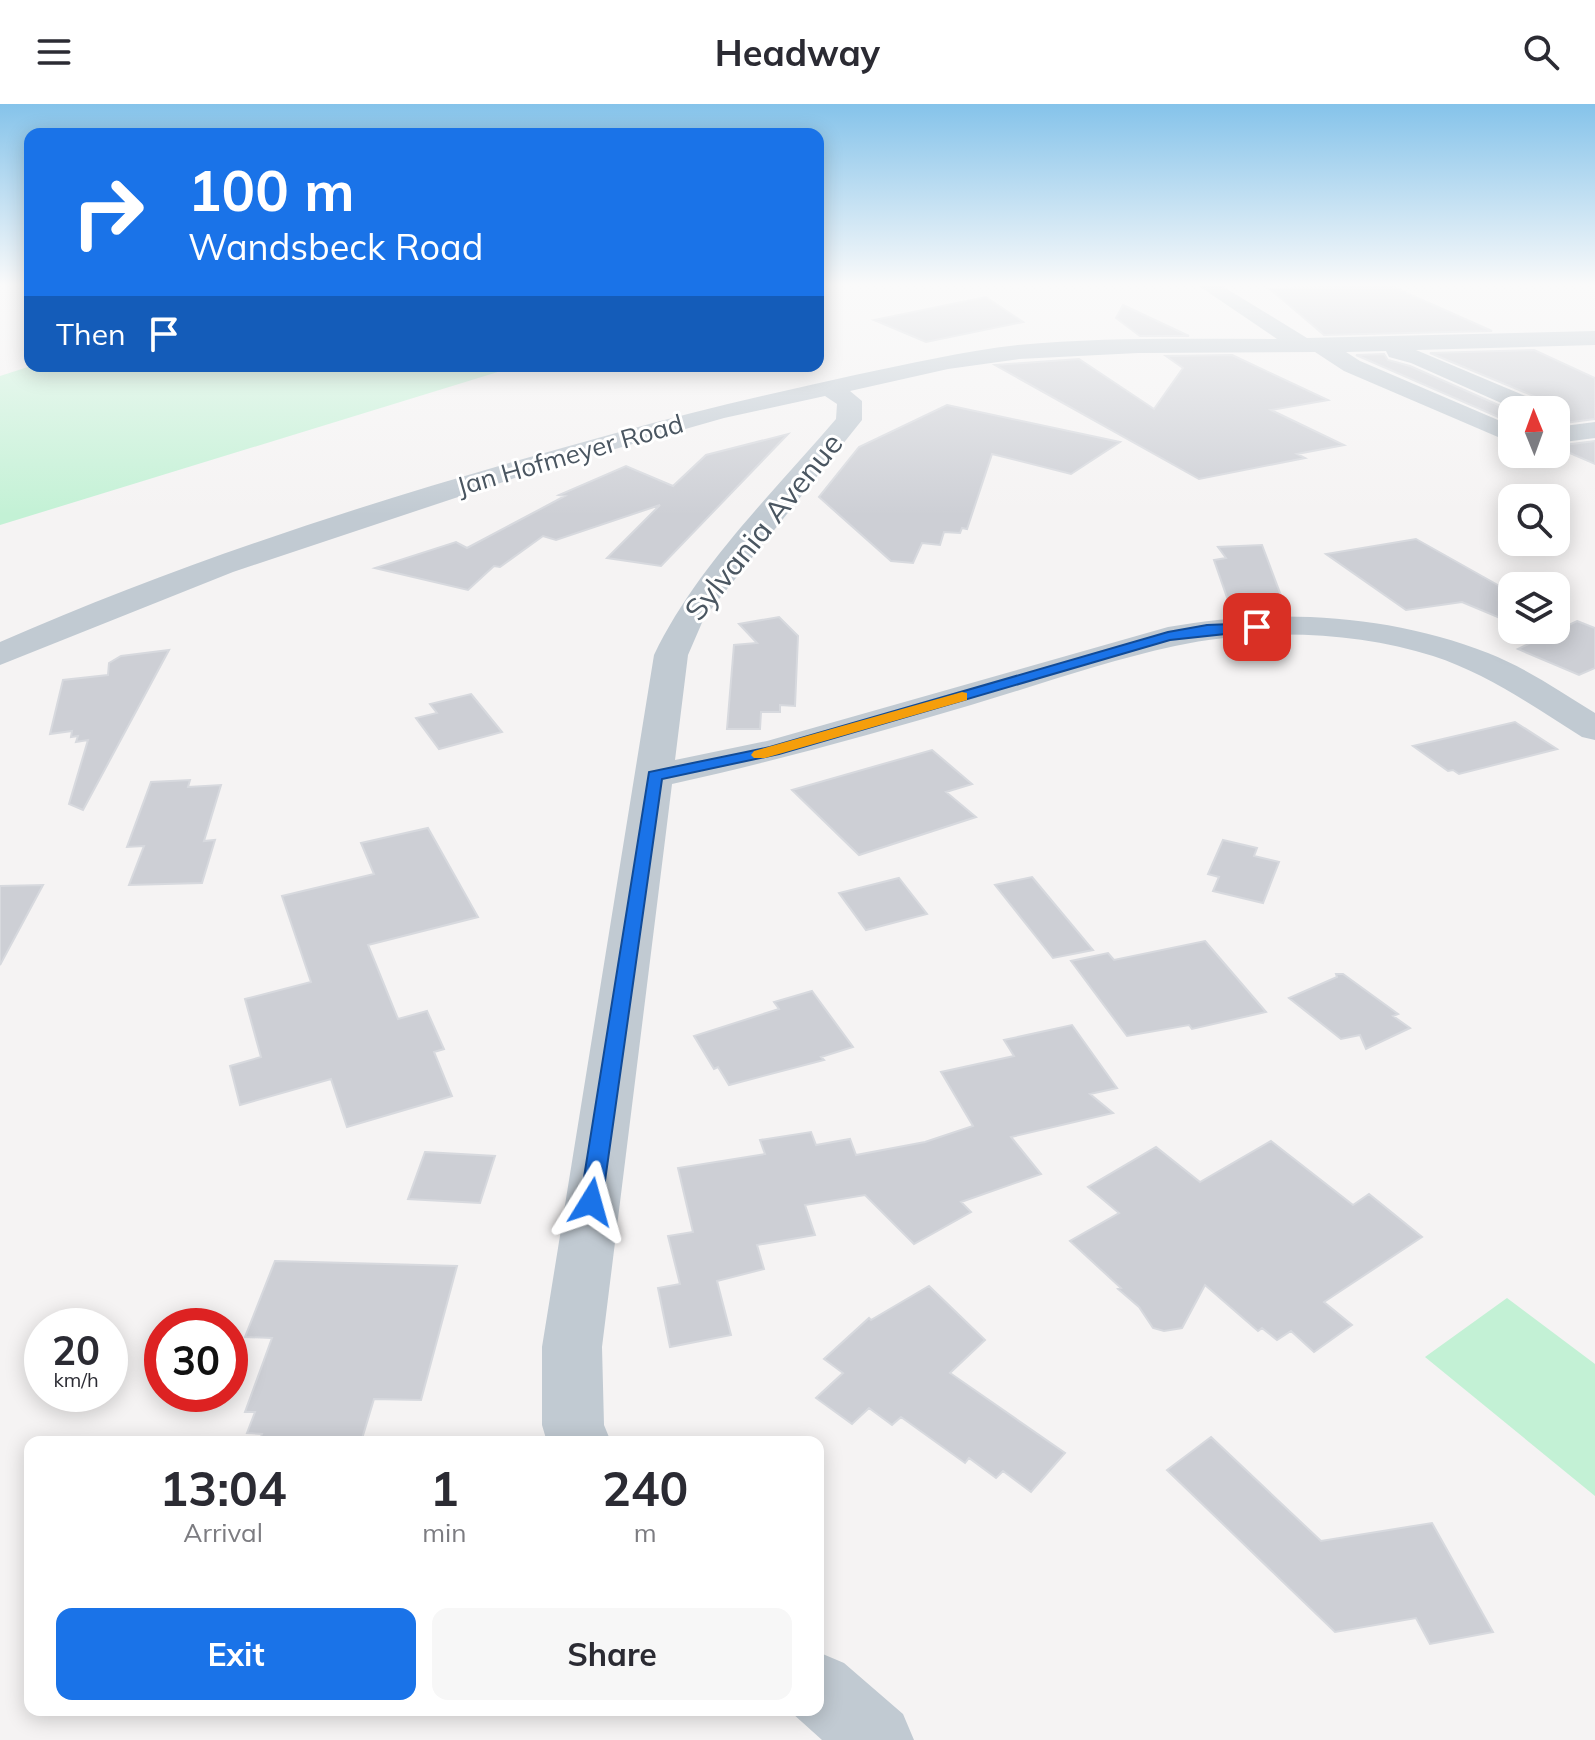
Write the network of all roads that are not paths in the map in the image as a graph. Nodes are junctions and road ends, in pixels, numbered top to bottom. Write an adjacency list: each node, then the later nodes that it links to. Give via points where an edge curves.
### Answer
1 (946, 362): 4 (street, Jan Hofmeyer Road)
2 (1345, 362): 7 (street)
3 (1425, 362): 5 (street)
4 (828, 388): 10 (street, Jan Hofmeyer Road, via 657,428 418,500 168,585); 12 (street, Sylvania Avenue, via 850,401 849,420 706,592 680,633 671,655)
5 (1505, 396)
6 (1570, 423): 8 (street)
7 (1498, 429)
8 (1590, 431): 9 (street)
9 (1570, 433)
10 (0, 655)
11 (1595, 729): 12 (street, via 1479,662 1423,642 1307,629 1224,628 1168,637 734,761)
12 (654, 776): 13 (street, Sylvania Avenue, via 582,1263 572,1347)
13 (575, 1417)
14 (824, 1693): 15 (street)
15 (877, 1740)

